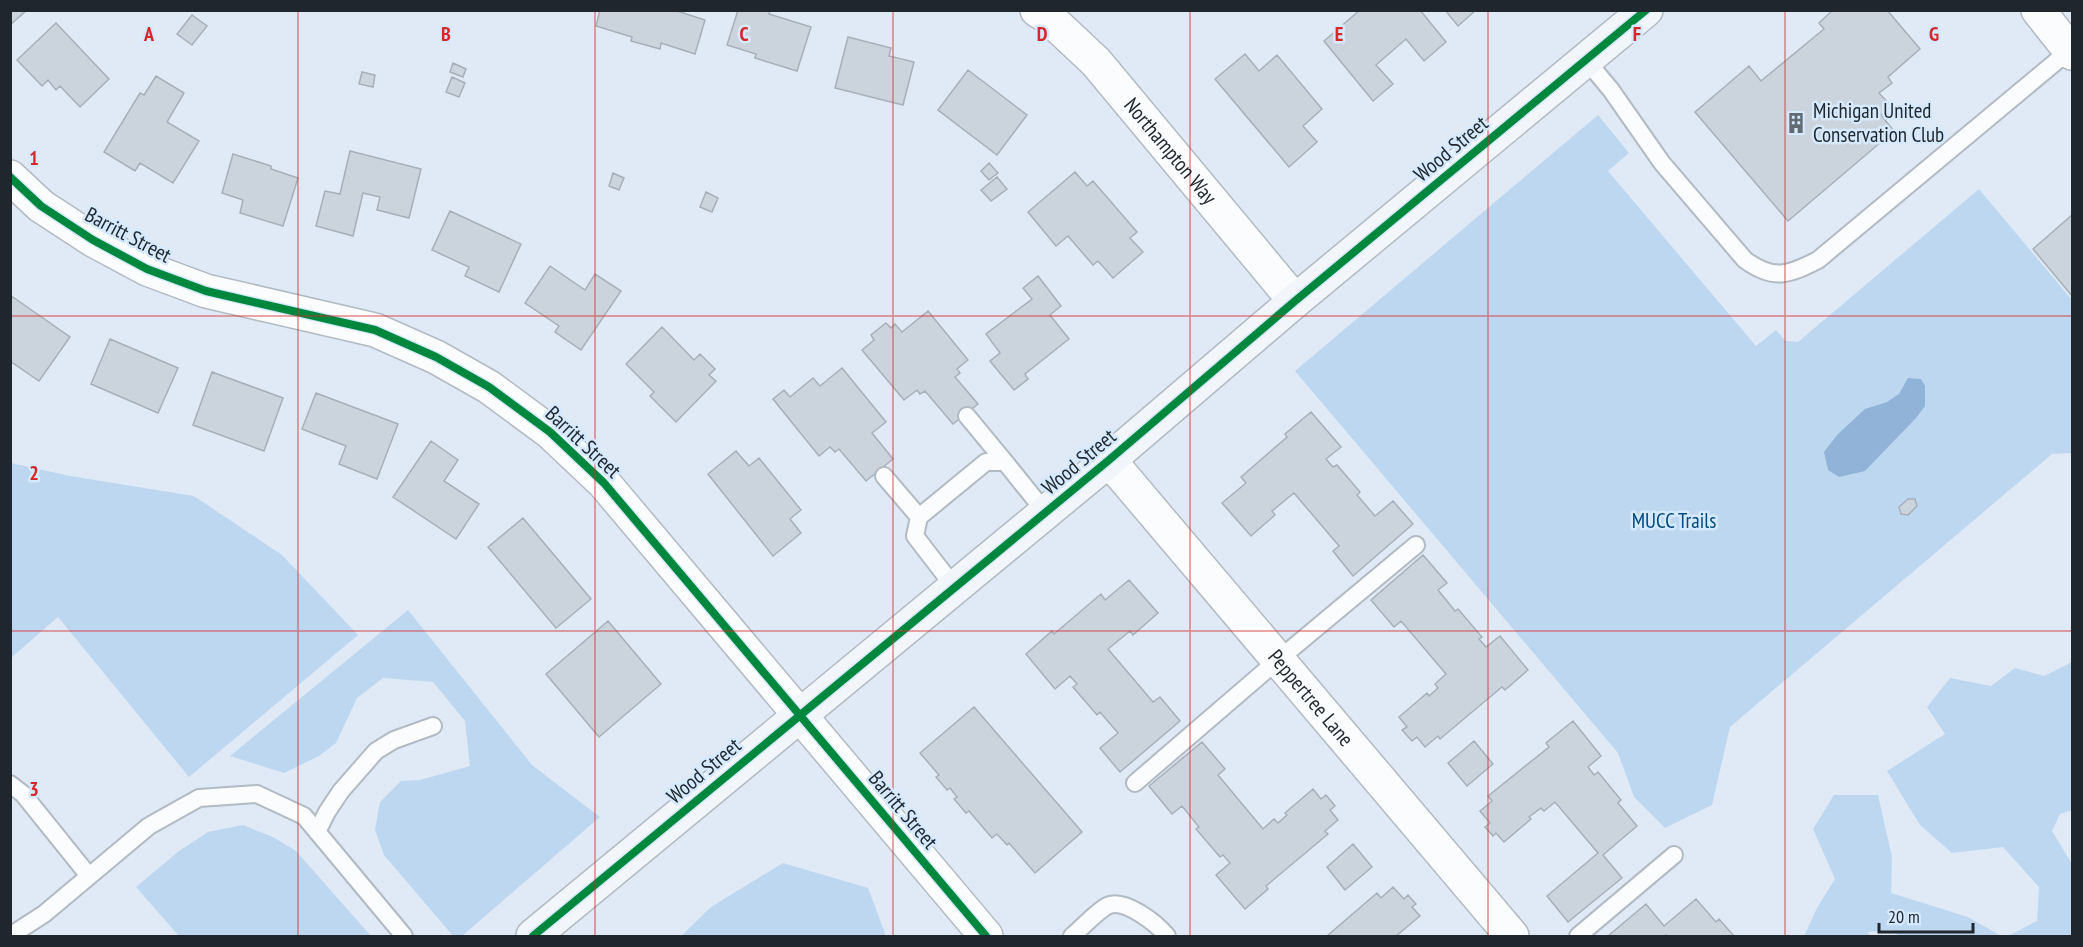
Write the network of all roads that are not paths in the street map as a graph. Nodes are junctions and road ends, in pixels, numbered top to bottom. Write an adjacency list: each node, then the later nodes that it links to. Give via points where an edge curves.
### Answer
1 (1036, 10): 7 (street, Northampton Way, via 1096,62)
2 (1646, 10): 5 (street, Wood Street)
3 (2038, 10): 4 (street)
4 (2071, 51): 5 (lane, via 1818,260 1784,274 1760,271 1745,260 1662,163)
5 (1586, 60): 7 (street, Wood Street)
6 (10, 177): 17 (street, Barritt Street, via 41,206 147,269 206,291 375,330 436,357 489,387 550,432 604,483)
7 (1295, 301): 9 (street, Wood Street)
8 (967, 417): 10 (lane)
9 (1109, 460): 12 (street, Wood Street); 16 (street, Peppertree Lane)
10 (1005, 462): 12 (lane); 13 (lane, via 986,462)
11 (884, 476): 13 (lane)
12 (1046, 513): 15 (street, Wood Street)
13 (919, 517): 15 (lane, via 915,536)
14 (1416, 545): 16 (lane)
15 (955, 588): 17 (street, Wood Street)
16 (1278, 660): 19 (lane); 30 (street, Peppertree Lane)
17 (800, 715): 26 (street, Wood Street); 27 (street, Barritt Street)
18 (433, 726): 21 (lane, via 376,751 341,791)
19 (1135, 783)
20 (10, 784): 23 (lane, via 23,794)
21 (317, 832): 23 (lane, via 304,816 257,794 199,798 149,826); 25 (lane)
22 (1674, 855): 31 (lane)
23 (89, 876): 24 (lane, via 44,914)
24 (10, 936)
25 (404, 936)
26 (533, 936)
27 (986, 936)
28 (1072, 936): 29 (lane, via 1108,906 1118,903 1149,919)
29 (1167, 936)
30 (1512, 936)
31 (1578, 936)

